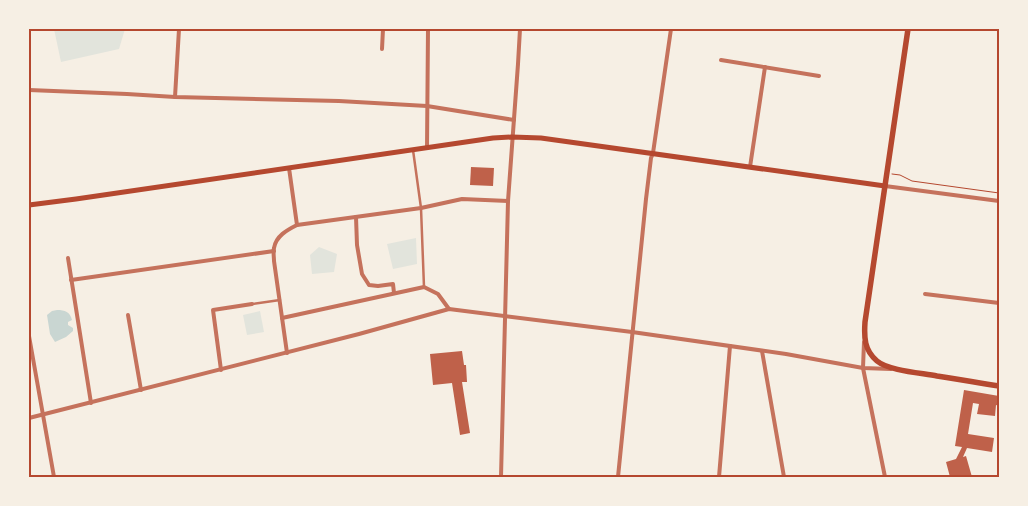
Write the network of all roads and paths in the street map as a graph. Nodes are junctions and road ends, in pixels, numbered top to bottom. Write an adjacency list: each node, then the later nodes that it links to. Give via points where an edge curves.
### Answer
1 (179, 29): 12 (street)
2 (383, 29): 7 (street)
3 (428, 29): 13 (street)
4 (520, 29): 14 (street)
5 (672, 29): 18 (street)
6 (906, 29): 21 (main road)
7 (382, 49)
8 (721, 60): 9 (street)
9 (765, 67): 10 (street); 19 (street)
10 (819, 76)
11 (29, 90): 12 (street)
12 (175, 97): 13 (street)
13 (427, 106): 14 (street); 16 (street)
14 (514, 120): 15 (street)
15 (512, 137): 16 (main road); 18 (main road, via 542,138); 25 (street)
16 (427, 148): 17 (main road)
17 (413, 150): 20 (main road); 27 (street)
18 (653, 154): 19 (main road); 43 (street)
19 (750, 167): 22 (main road)
20 (289, 168): 26 (main road); 29 (street)
21 (886, 173): 22 (main road); 23 (path, via 912,181)
22 (885, 186): 24 (street); 45 (main road)
23 (999, 193)
24 (999, 200)
25 (508, 201): 27 (street, via 462,199); 41 (street)
26 (29, 205)
27 (420, 208): 28 (street); 33 (street)
28 (356, 217): 29 (street); 34 (street, via 362,274 369,285 393,284)
29 (297, 226): 30 (street, via 278,237)
30 (274, 251): 32 (street); 36 (street)
31 (68, 258): 32 (street)
32 (71, 280): 54 (street)
33 (424, 287): 34 (street); 39 (street, via 438,294)
34 (394, 294): 42 (street)
35 (925, 294): 37 (street)
36 (280, 300): 38 (street); 42 (street)
37 (999, 303)
38 (252, 304): 51 (street, via 213,310)
39 (449, 309): 41 (street); 48 (street)
40 (128, 315): 53 (street)
41 (505, 316): 43 (street); 58 (street)
42 (282, 318): 48 (street)
43 (632, 332): 46 (street); 59 (street)
44 (29, 336): 55 (street)
45 (864, 337): 49 (street); 50 (main road, via 875,359)
46 (730, 346): 47 (street); 60 (street)
47 (762, 351): 49 (street); 61 (street)
48 (287, 353): 51 (street)
49 (863, 368): 50 (street); 62 (street)
50 (900, 369): 52 (main road)
51 (221, 370): 53 (street)
52 (999, 386)
53 (141, 390): 54 (street)
54 (91, 403): 55 (street)
55 (43, 415): 56 (street); 57 (street)
56 (29, 418)
57 (54, 477)
58 (501, 477)
59 (618, 477)
60 (719, 477)
61 (784, 477)
62 (885, 477)

